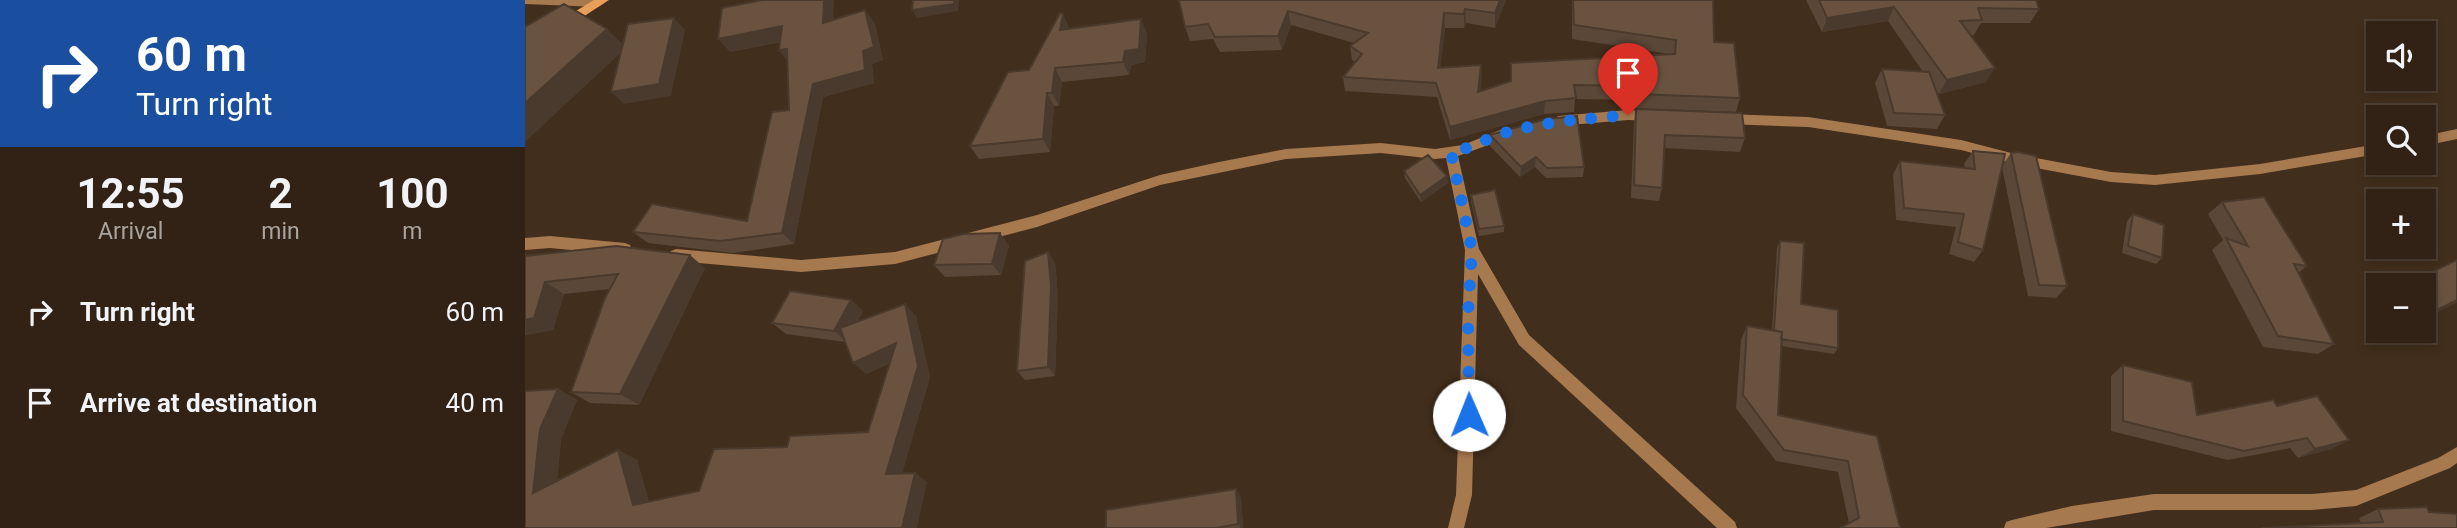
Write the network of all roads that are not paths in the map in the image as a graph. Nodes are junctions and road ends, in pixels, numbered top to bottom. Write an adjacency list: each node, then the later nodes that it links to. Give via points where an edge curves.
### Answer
1 (525, 0): 2 (street)
2 (600, 1): 3 (street)
3 (556, 27)
4 (1669, 117): 6 (street, via 1628,115)
5 (1711, 118): 10 (street, via 1808,122 1961,145 2111,177 2155,180)
6 (1545, 122)
7 (1525, 127): 11 (street)
8 (2457, 134): 9 (street)
9 (2436, 138)
10 (2366, 151)
11 (1451, 152): 13 (street); 15 (street, via 1381,148 1286,153 1160,180 1037,221 882,259 801,266)
12 (525, 244): 14 (street, via 579,243)
13 (1472, 250): 17 (street, via 1464,495); 18 (street, via 1524,340)
14 (639, 251)
15 (663, 254)
16 (2457, 454): 19 (street, via 2356,498 2154,502)
17 (1456, 528)
18 (1729, 528)
19 (2012, 528)

